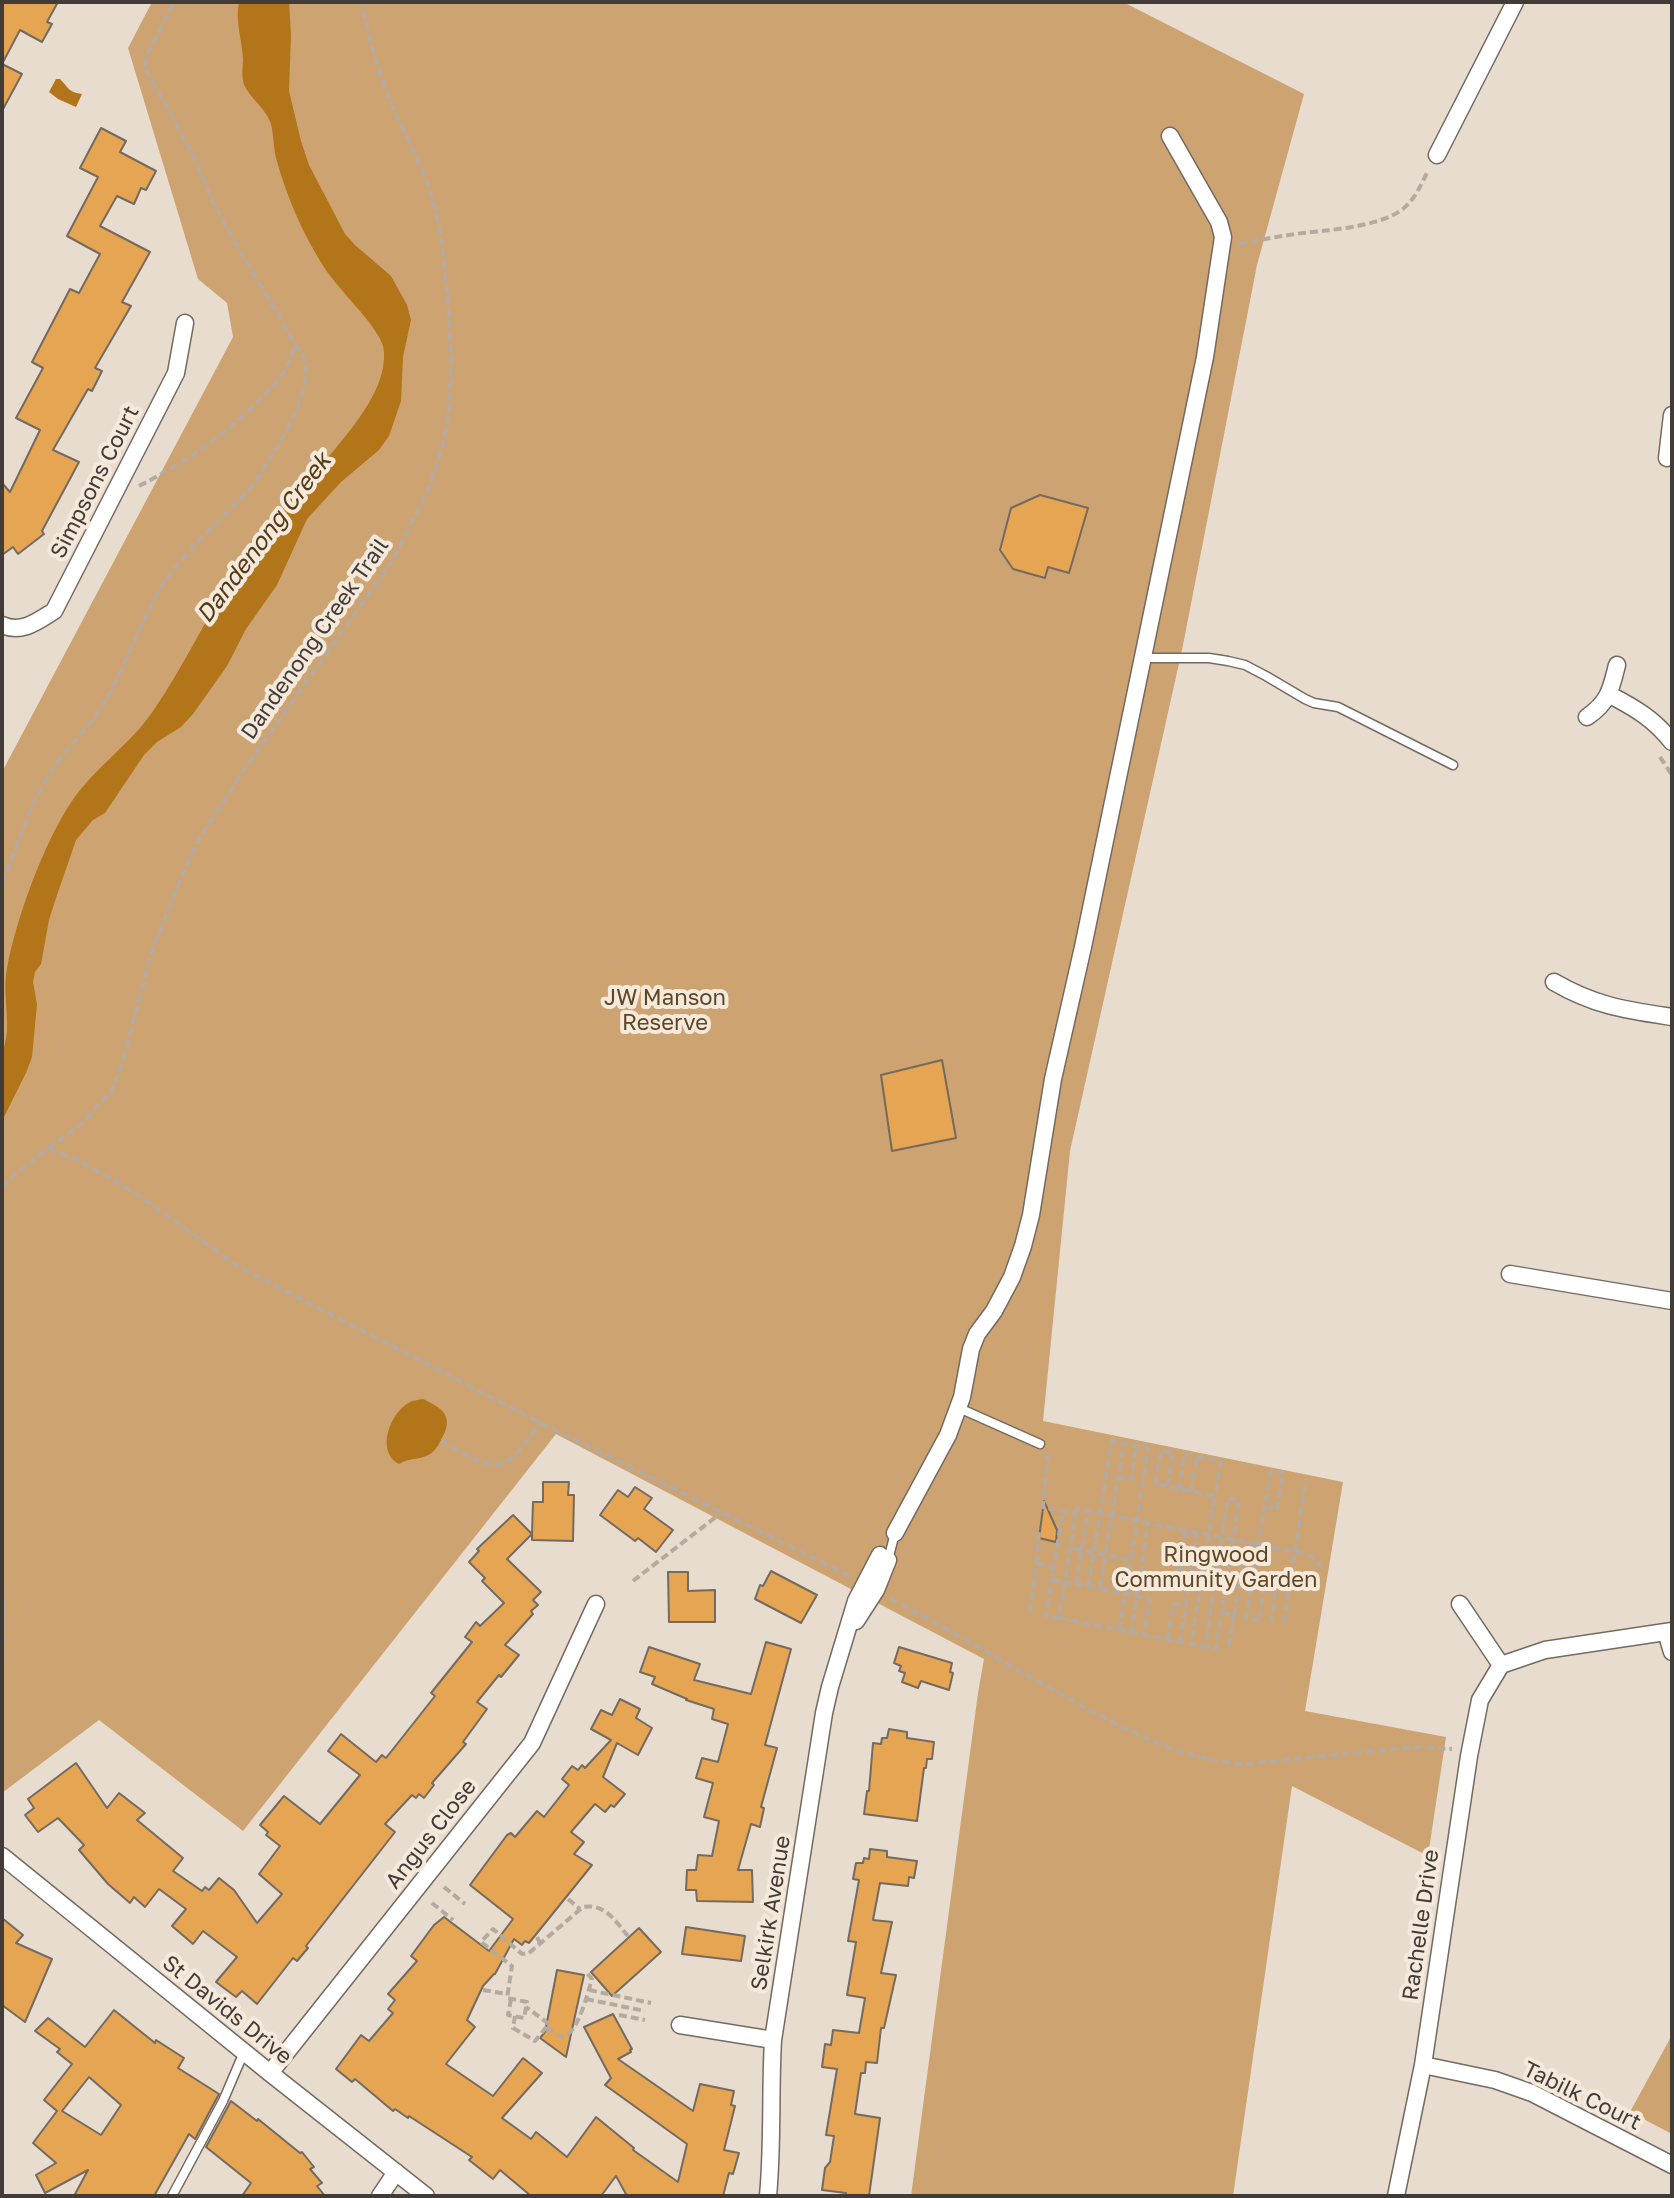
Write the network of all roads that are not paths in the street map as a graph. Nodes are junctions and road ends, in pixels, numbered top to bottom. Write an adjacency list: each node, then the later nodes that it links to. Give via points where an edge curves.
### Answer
1 (1515, 2): 3 (street)
2 (1170, 136): 8 (street, via 1219,222 1223,247)
3 (1437, 155)
4 (185, 323): 7 (street, Simpsons Court, via 176,373 54,611 30,627)
5 (1672, 415): 6 (street)
6 (1667, 458)
7 (5, 626)
8 (1143, 658): 13 (lane, via 1209,658 1245,665 1305,699 1338,707); 18 (street, via 1053,1079 1031,1215 1012,1277 971,1349)
9 (1617, 665): 10 (street)
10 (1610, 695): 11 (street); 12 (street, via 1659,725)
11 (1587, 717)
12 (1672, 742)
13 (1453, 765)
14 (1554, 982): 15 (street, via 1593,1002)
15 (1672, 1017)
16 (1510, 1274): 17 (street)
17 (1672, 1301)
18 (958, 1408): 19 (lane); 20 (street)
19 (1040, 1444)
20 (895, 1533): 21 (lane)
21 (884, 1558): 29 (street, Selkirk Avenue, via 845,1639 824,1713)
22 (596, 1604): 32 (street, Angus Close, via 532,1743)
23 (1460, 1604): 26 (street)
24 (1669, 1631): 25 (street); 26 (street, via 1545,1650)
25 (1672, 1652)
26 (1501, 1665): 31 (street, Rachelle Drive, via 1480,1700 1469,1756)
27 (2, 1856): 30 (street, St Davids Drive)
28 (680, 2025): 29 (street)
29 (773, 2040): 38 (street, Selkirk Avenue)
30 (244, 2052): 32 (street, St Davids Drive); 35 (lane)
31 (1423, 2065): 33 (street, Tabilk Court, via 1532,2093); 39 (street, Rachelle Drive)
32 (270, 2073): 34 (street, St Davids Drive)
33 (1672, 2165)
34 (396, 2172): 36 (street); 37 (street, St Davids Drive)
35 (172, 2196)
36 (380, 2196)
37 (426, 2196)
38 (768, 2196)
39 (1396, 2196)

